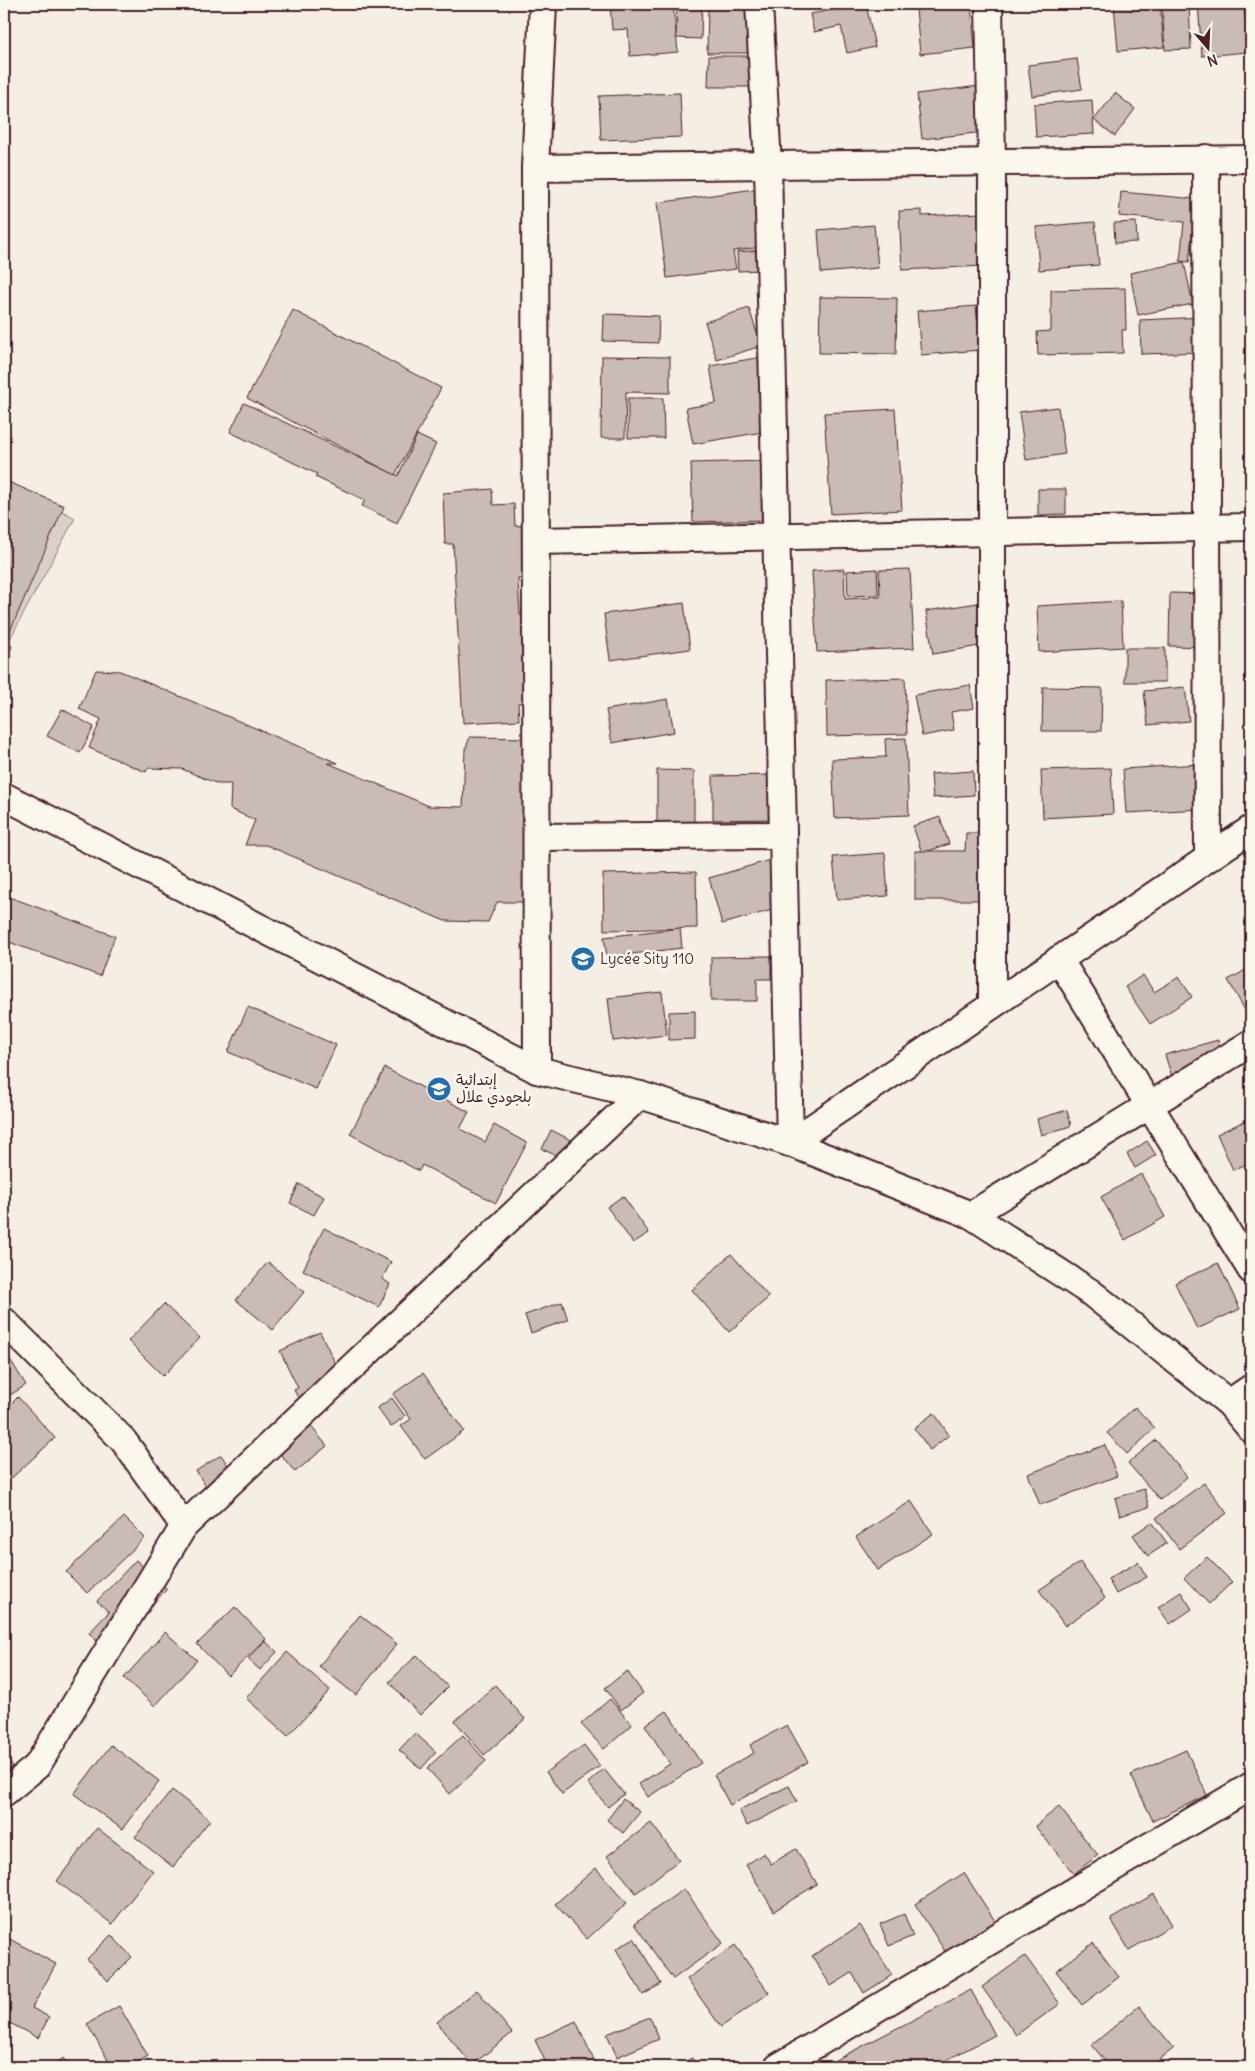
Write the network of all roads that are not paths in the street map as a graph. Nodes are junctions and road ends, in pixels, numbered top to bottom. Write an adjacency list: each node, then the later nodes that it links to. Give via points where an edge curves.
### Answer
1 (543, 4): 8 (street)
2 (759, 4): 7 (street)
3 (989, 4): 6 (street)
4 (1206, 158): 5 (street); 6 (street); 10 (street)
5 (1251, 159)
6 (992, 161): 7 (street); 11 (street)
7 (768, 165): 8 (street); 12 (street)
8 (535, 168): 13 (street)
9 (1251, 527): 10 (street)
10 (1208, 528): 11 (street); 18 (street)
11 (992, 532): 12 (street); 20 (street)
12 (777, 536): 13 (street); 16 (street)
13 (536, 541): 17 (street)
14 (4, 796): 22 (street)
15 (1251, 829): 18 (street)
16 (783, 835): 17 (street); 25 (street)
17 (537, 837): 22 (street)
18 (1208, 858): 19 (street)
19 (1060, 959): 20 (street); 24 (street)
20 (992, 1005): 25 (street)
21 (1251, 1043): 24 (street)
22 (537, 1070): 23 (street)
23 (640, 1095): 25 (street); 32 (street)
24 (1150, 1106): 26 (street); 27 (street)
25 (790, 1143): 26 (street)
26 (971, 1215): 30 (street, via 1090,1292)
27 (1251, 1270)
28 (4, 1321): 32 (street, via 123,1440)
29 (1251, 1388): 30 (street)
30 (1229, 1403): 31 (street)
31 (1251, 1429)
32 (184, 1526): 34 (street, via 37,1766)
33 (1251, 1786): 35 (street)
34 (4, 1793)
35 (778, 2067)

